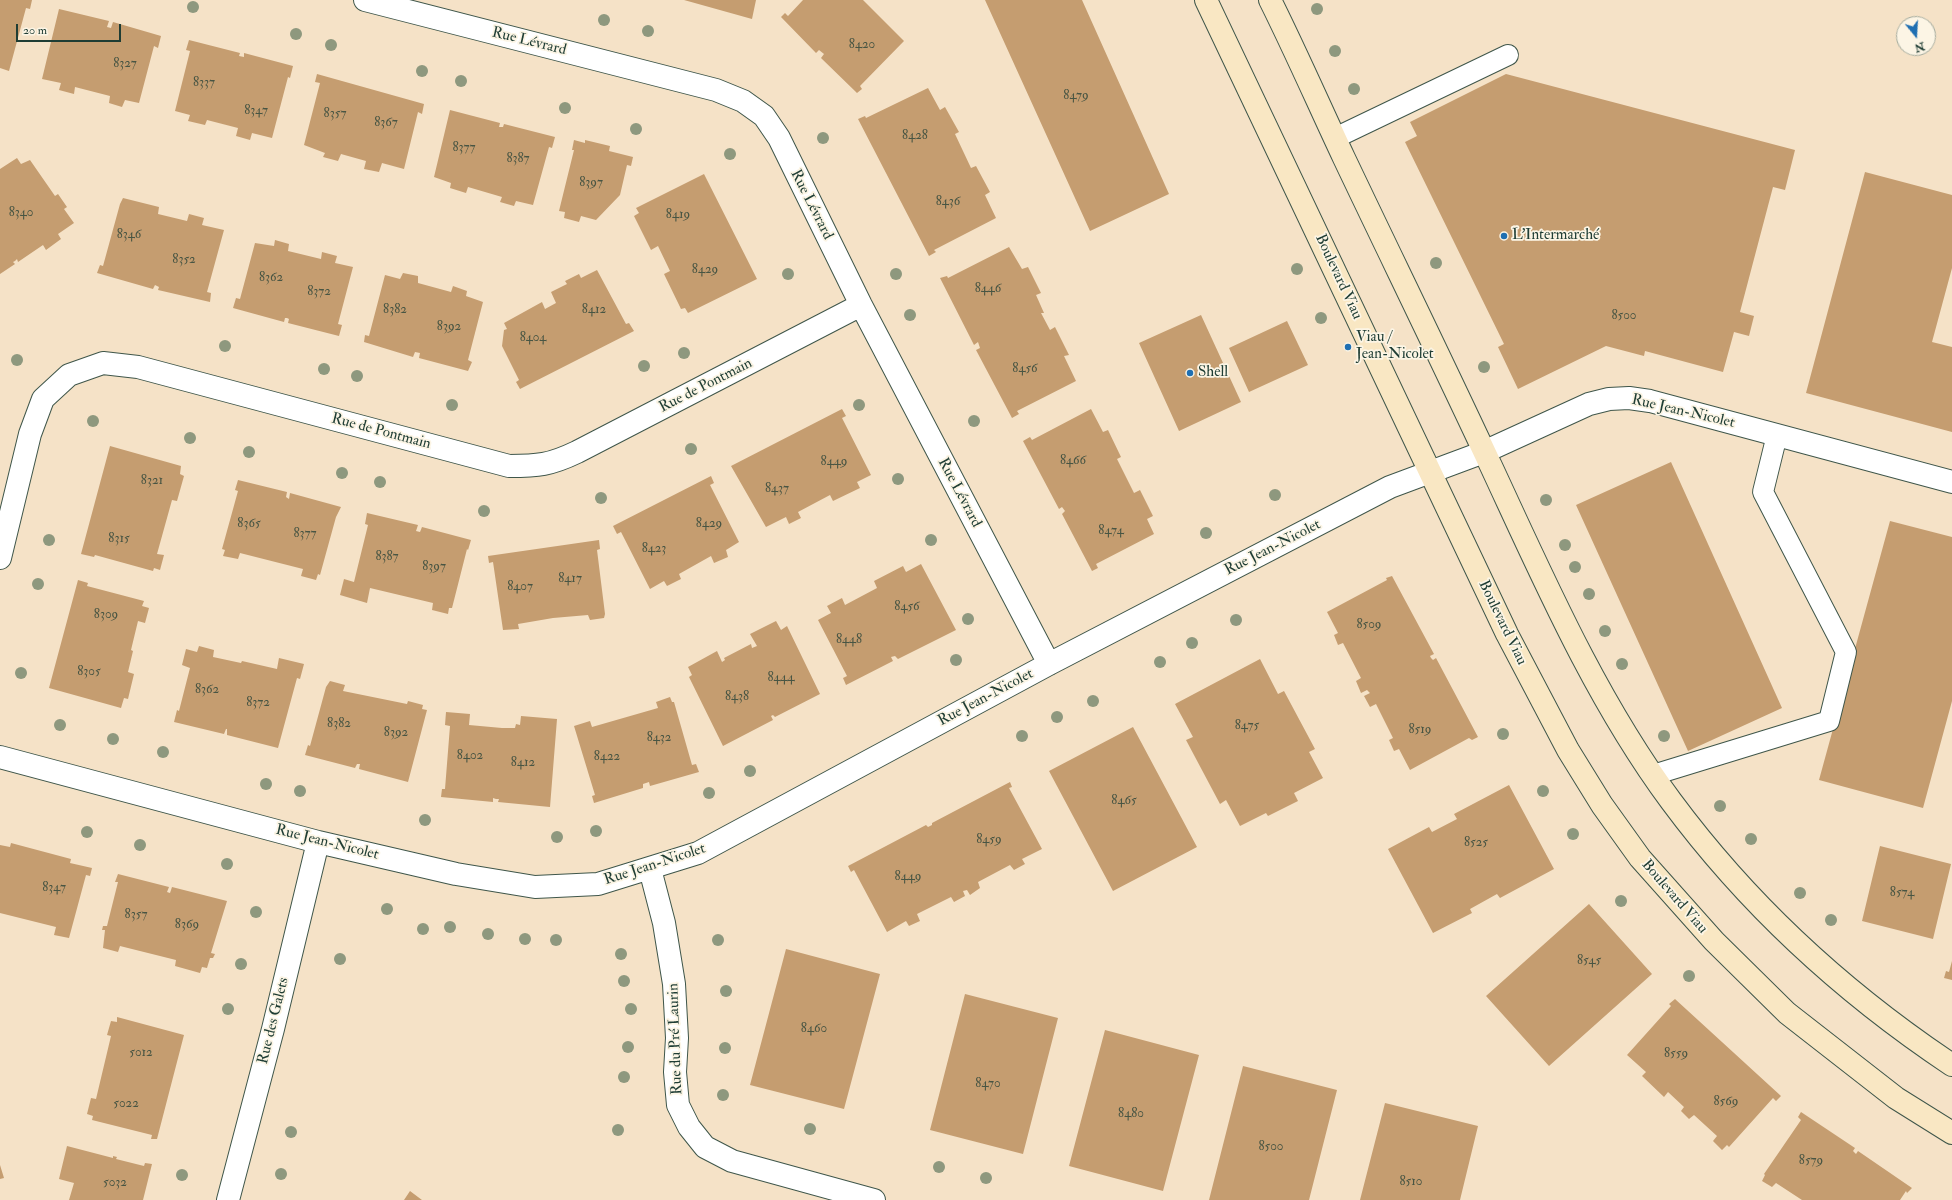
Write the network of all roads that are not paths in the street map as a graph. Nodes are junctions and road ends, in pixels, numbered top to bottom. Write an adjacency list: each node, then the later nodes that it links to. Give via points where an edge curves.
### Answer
1 (365, 0): 6 (street, Rue Lévrard, via 716,90 742,100 764,116 779,138)
2 (1206, 0): 9 (main road, Boulevard Viau)
3 (1270, 0): 5 (main road)
4 (1508, 55): 5 (lane)
5 (1335, 138): 8 (main road)
6 (861, 305): 11 (street, Rue de Pontmain, via 577,452 538,466 508,466 138,367 103,363 69,375 43,399 30,434); 12 (street, Rue Lévrard)
7 (1777, 435): 8 (street, Rue Jean-Nicolet, via 1650,401 1609,399 1589,404); 10 (street, Rue Jean-Nicolet); 14 (lane, via 1763,492 1846,652 1829,721)
8 (1484, 452): 9 (street, Rue Jean-Nicolet); 14 (main road, via 1557,606 1618,721)
9 (1430, 472): 12 (street, Rue Jean-Nicolet, via 1390,487); 18 (main road, Boulevard Viau, via 1506,634 1568,750 1602,805 1640,858 1714,942 1802,1026 1896,1098)
10 (1952, 482)
11 (0, 558)
12 (1048, 664): 16 (street, Rue Jean-Nicolet, via 698,853)
13 (0, 757): 15 (street, Rue Jean-Nicolet)
14 (1654, 775): 17 (main road, via 1670,801 1779,926 1839,981 1904,1032)
15 (318, 842): 16 (street, Rue Jean-Nicolet, via 456,874 535,887 598,884); 19 (street, Rue des Galets)
16 (650, 869): 20 (street, Rue du Pré Laurin, via 664,923 674,984 678,1105 689,1127 705,1147 732,1161)
17 (1952, 1065)
18 (1952, 1133)
19 (228, 1200)
20 (874, 1200)

